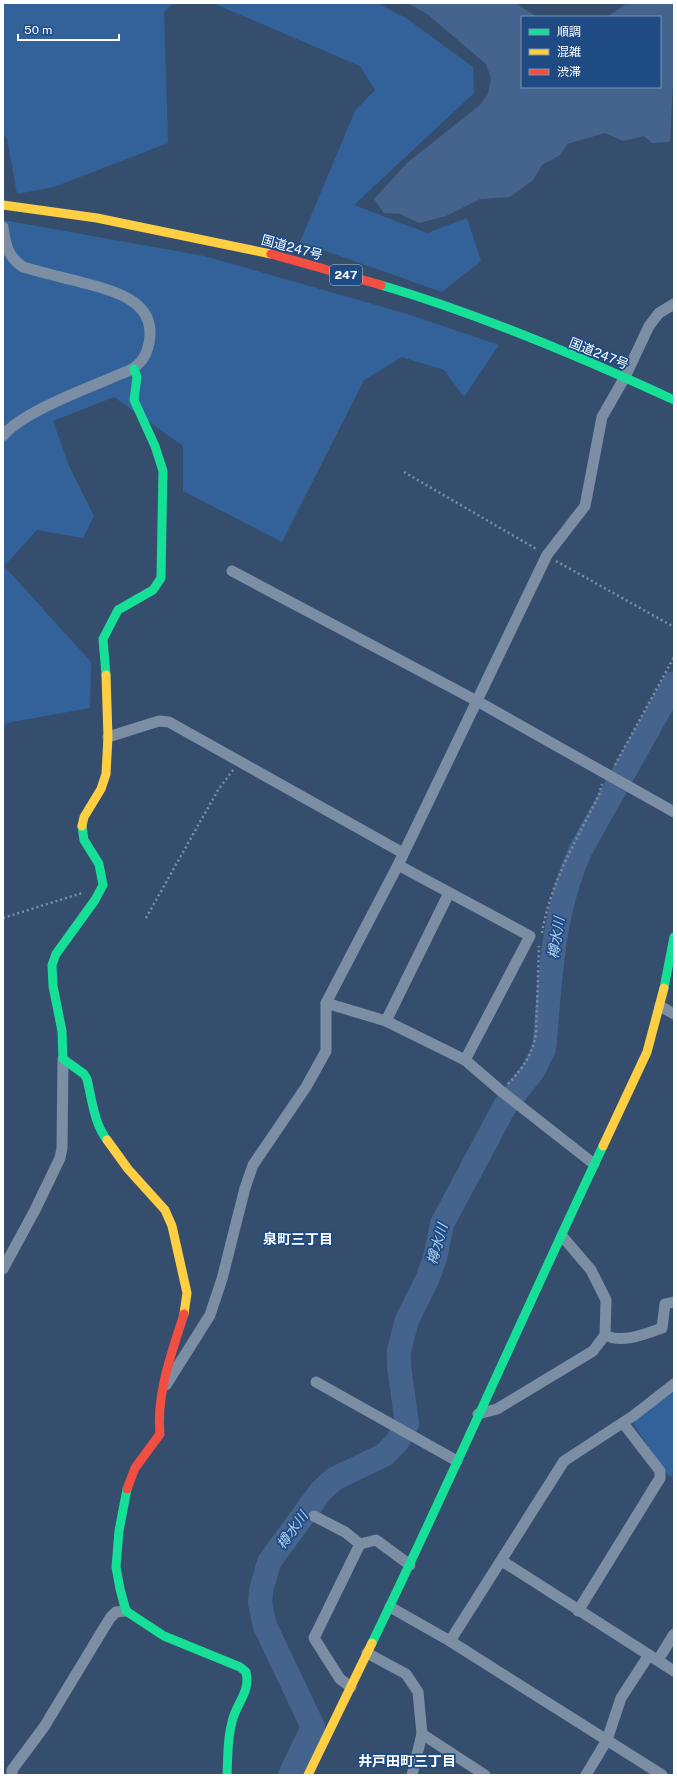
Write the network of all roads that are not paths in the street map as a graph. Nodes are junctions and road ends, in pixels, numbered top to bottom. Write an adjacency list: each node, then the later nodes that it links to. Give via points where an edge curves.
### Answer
1 (3, 205): 5 (main road, 国道247号 / 247, via 115,221 291,258 477,317)
2 (3, 227): 4 (street, via 5,246 23,267 98,286 135,302 143,311 151,334 147,353)
3 (674, 304): 5 (street, via 659,313 649,326)
4 (134, 369): 7 (street, via 33,413 8,429); 10 (main road, via 137,377 134,400 155,446 163,471 161,578 153,590 118,610 103,639)
5 (625, 377): 6 (main road, 国道247号 / 247); 9 (street, via 602,416 585,506 546,555)
6 (674, 400)
7 (3, 436)
8 (232, 571): 9 (street)
9 (477, 701): 11 (street); 12 (street)
10 (108, 737): 12 (street, via 164,720); 20 (main road, via 104,782 84,817 81,829 84,840 99,864 103,886 56,954 52,965 53,986 62,1031)
11 (674, 812)
12 (403, 853): 13 (street)
13 (398, 865): 14 (street); 16 (street)
14 (449, 893): 19 (street); 21 (street, via 530,936)
15 (674, 937): 17 (main road)
16 (326, 1003): 19 (street); 29 (street, via 326,1051 306,1087 253,1165 210,1315)
17 (660, 1006): 18 (street); 22 (main road, via 647,1052)
18 (674, 1014)
19 (386, 1021): 21 (street)
20 (63, 1059): 24 (street, via 60,1158); 29 (main road, via 84,1074 100,1130 132,1174 165,1210 172,1226 187,1293)
21 (465, 1060): 22 (street)
22 (594, 1164): 23 (main road)
23 (562, 1236): 26 (street, via 591,1270 606,1300); 30 (main road)
24 (3, 1269)
25 (674, 1302): 26 (street, via 665,1304 662,1328 620,1338)
26 (605, 1335): 30 (street, via 593,1352 497,1409)
27 (316, 1382): 32 (street)
28 (674, 1384): 31 (street)
29 (162, 1393): 38 (main road, via 160,1434 134,1469 121,1524 116,1566)
30 (478, 1414): 32 (main road)
31 (623, 1423): 35 (street, via 564,1461); 39 (street, via 660,1471 660,1478)
32 (458, 1461): 36 (main road)
33 (314, 1516): 34 (street, via 345,1532)
34 (360, 1544): 36 (street, via 376,1540); 45 (street, via 314,1638 340,1679)
35 (502, 1561): 39 (street); 41 (street)
36 (410, 1565): 37 (main road)
37 (390, 1607): 41 (street); 42 (main road)
38 (126, 1611): 49 (street, via 116,1612 110,1618 44,1727 12,1770); 50 (main road, via 164,1636 240,1667 246,1672 248,1688 234,1713 230,1728)
39 (578, 1611): 43 (street)
40 (674, 1634): 43 (street)
41 (450, 1640): 47 (street)
42 (367, 1653): 45 (main road); 46 (street, via 406,1674 418,1692)
43 (653, 1658): 44 (street); 47 (street, via 621,1698)
44 (674, 1671)
45 (351, 1687): 48 (main road)
46 (422, 1734): 51 (street); 52 (street)
47 (607, 1740): 53 (street); 54 (street)
48 (310, 1771)
49 (12, 1775)
50 (227, 1775)
51 (412, 1775)
52 (485, 1775)
53 (586, 1775)
54 (662, 1775)

